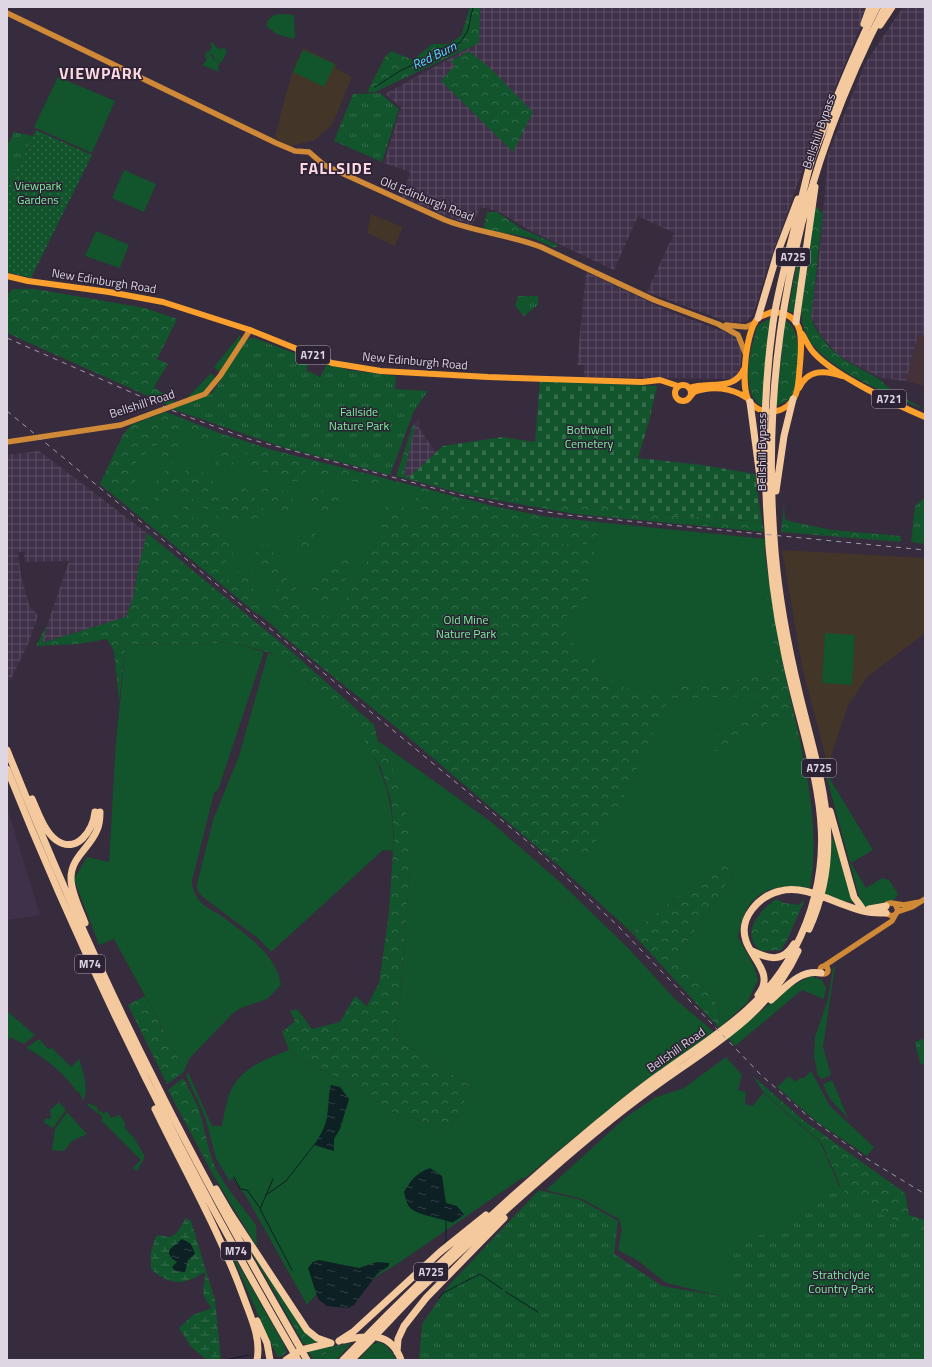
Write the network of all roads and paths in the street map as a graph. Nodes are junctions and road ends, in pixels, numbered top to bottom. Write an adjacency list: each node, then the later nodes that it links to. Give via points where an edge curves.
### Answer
1 (870, 7): 7 (highway)
2 (877, 7): 7 (highway, Bellshill Bypass / A725)
3 (885, 7): 6 (highway, Bellshill Bypass / A725)
4 (892, 7): 6 (highway)
5 (7, 12): 13 (main road, Old Edinburgh Road, via 283,146 309,152 324,165 445,220 541,247 654,300)
6 (866, 44): 8 (highway, Bellshill Bypass / A725, via 851,75)
7 (854, 53): 9 (highway, Bellshill Bypass / A725)
8 (819, 163): 11 (highway); 28 (highway, Bellshill Bypass / A725, via 794,251 782,312 774,380)
9 (810, 166): 12 (highway, A725, via 777,254); 28 (highway, Bellshill Bypass / A725, via 773,322 766,429)
10 (7, 276): 14 (main road, New Edinburgh Road / A721, via 163,302)
11 (794, 320): 12 (main road, via 779,312 767,314); 15 (main road, A721)
12 (756, 321): 13 (main road, Old Edinburgh Road, via 740,327); 16 (main road, via 748,342)
13 (718, 324): 16 (main road, Old Edinburgh Road, via 738,335)
14 (250, 330): 19 (main road, New Edinburgh Road / A721, via 332,362 381,371); 27 (main road, Bellshill Road, via 205,394 121,425)
15 (802, 334): 18 (main road, A721, via 813,352); 23 (main road)
16 (746, 358): 17 (main road)
17 (745, 368): 21 (main road, New Edinburgh Road, via 736,380 728,384 708,384); 25 (main road)
18 (854, 381): 23 (main road, A721, via 832,372 820,371 810,374 802,381); 26 (main road, A721)
19 (666, 382): 20 (main road, New Edinburgh Road / A721); 22 (main road)
20 (678, 386): 21 (main road, New Edinburgh Road); 22 (main road)
21 (689, 388): 24 (main road)
22 (674, 394): 24 (main road, via 681,401)
23 (794, 397): 25 (main road, A721, via 787,406 778,411 762,411); 28 (highway)
24 (689, 398): 25 (main road, A721, via 701,389 716,389 736,391)
25 (750, 402): 28 (highway)
26 (925, 417)
27 (8, 441)
28 (769, 522): 29 (highway, Bellshill Bypass / A725)
29 (772, 553): 32 (highway, Bellshill Bypass / A725, via 790,654); 33 (highway, Bellshill Bypass / A725, via 774,596 784,655 819,798 823,833)
30 (7, 749): 45 (highway, M74, via 72,906); 45 (highway, via 46,829 56,840 69,843 82,840 90,831 98,812 97,830 73,866 71,879 73,893)
31 (7, 769): 46 (highway, M74, via 43,859)
32 (823, 784): 33 (highway, Bellshill Bypass / A725, via 828,835); 38 (highway, via 854,897)
33 (821, 883): 36 (highway, Bellshill Bypass / A725)
34 (922, 900): 35 (main road, via 904,905); 40 (main road)
35 (895, 904): 39 (main road, via 891,903); 40 (main road, via 898,908)
36 (815, 907): 41 (highway, Bellshill Road / A725); 48 (highway, Bellshill Road / A725, via 787,973 764,1003)
37 (855, 908): 38 (highway); 39 (highway, via 867,912); 43 (highway, via 799,890 785,889 769,894 753,908 745,923 745,940)
38 (862, 908): 39 (highway)
39 (887, 911): 40 (main road); 42 (main road)
40 (896, 913): 42 (main road, via 892,921)
41 (808, 920): 43 (highway, via 792,946 780,957 768,958); 47 (highway, Bellshill Road / A725, via 782,971)
42 (886, 925): 44 (main road, via 831,961)
43 (750, 950): 47 (highway, via 763,970 763,985 761,992)
44 (824, 970): 48 (highway, via 807,972)
45 (104, 975): 52 (highway, M74, via 153,1079)
46 (100, 987): 51 (highway, M74); 58 (highway, M74, via 128,1052 230,1259 256,1332)
47 (742, 1016): 49 (highway, Bellshill Road / A725)
48 (743, 1024): 49 (highway, Bellshill Road / A725)
49 (725, 1033): 50 (highway, Bellshill Road / A725)
50 (718, 1039): 53 (highway, Bellshill Road / A725, via 638,1091); 54 (highway, Bellshill Road / A725, via 603,1126)
51 (184, 1154): 59 (highway, via 198,1191 228,1251 267,1343); 61 (highway, M74)
52 (198, 1165): 56 (highway, M74, via 307,1330 317,1338); 62 (highway, M74)
53 (522, 1188): 55 (highway, A725, via 440,1252 353,1332); 63 (highway, A725, via 434,1269)
54 (531, 1189): 57 (highway, A725, via 426,1298 400,1334); 64 (highway, A725, via 478,1235)
55 (339, 1341): 56 (highway, A725); 57 (highway, A725, via 370,1336 382,1338)
56 (331, 1343): 60 (highway, A725, via 301,1350)
57 (397, 1352): 65 (highway, A725)
58 (257, 1360)
59 (270, 1360)
60 (286, 1360)
61 (298, 1360)
62 (307, 1360)
63 (343, 1360)
64 (351, 1360)
65 (401, 1360)

